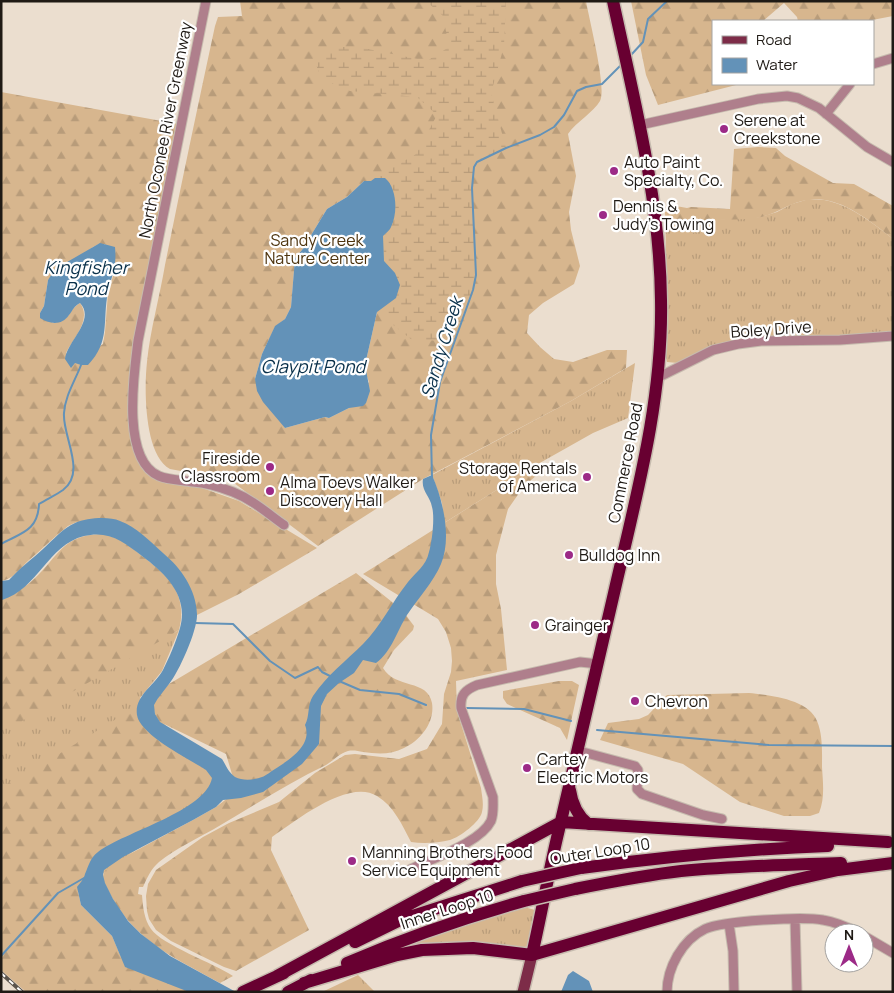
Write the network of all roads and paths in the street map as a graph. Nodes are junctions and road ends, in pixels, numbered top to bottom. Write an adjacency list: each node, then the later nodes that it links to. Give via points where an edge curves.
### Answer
1 (206, 1): 11 (street, North Oconee River Greenway, via 138,341 132,394 136,437 144,464 159,476 213,485 233,492)
2 (614, 1): 7 (highway, Commerce Road)
3 (893, 58): 4 (street)
4 (874, 64)
5 (849, 85): 6 (street)
6 (826, 114): 7 (street, via 798,98 776,96); 8 (street, via 867,147)
7 (640, 124): 10 (highway, Commerce Road, via 659,263 661,300)
8 (893, 162)
9 (893, 336): 10 (street, Boley Drive, via 738,344 713,350)
10 (657, 378): 12 (highway, Commerce Road, via 648,447)
11 (284, 524)
12 (598, 664): 13 (highway, Commerce Road); 20 (street, via 580,662 477,685 464,692 461,708 493,798 494,810 490,821 477,836)
13 (579, 751): 14 (highway, Commerce Road); 15 (street, via 635,766 638,770 637,789 642,794 703,816)
14 (570, 787): 16 (highway, Commerce Road); 17 (highway, via 575,808)
15 (722, 819)
16 (561, 822): 17 (highway); 26 (highway, Commerce Road); 27 (highway)
17 (588, 824): 18 (highway)
18 (890, 842): 27 (highway, Outer Loop 10, bridge, via 668,856 581,868 522,881 400,920)
19 (893, 862): 26 (highway, via 789,881); 28 (highway, Inner Loop 10, bridge, via 681,871 575,889 420,933)
20 (410, 869)
21 (795, 919): 22 (street); 23 (street); 34 (street)
22 (834, 923)
23 (729, 924): 32 (street, via 705,929 686,944 670,968); 33 (street)
24 (874, 942): 25 (street)
25 (893, 953)
26 (532, 955): 28 (highway, via 473,948 422,950); 31 (main road)
27 (276, 976): 29 (highway, Outer Loop 10)
28 (304, 983): 30 (highway, Inner Loop 10)
29 (243, 992)
30 (288, 992)
31 (523, 992)
32 (667, 992)
33 (734, 992)
34 (797, 992)

